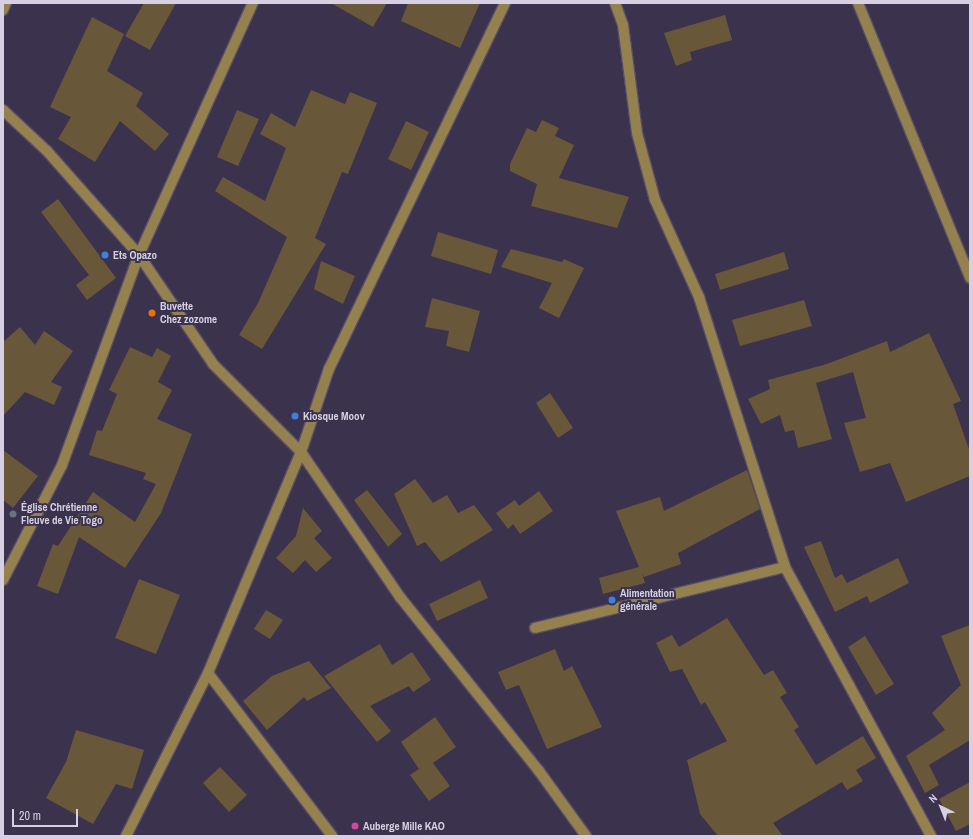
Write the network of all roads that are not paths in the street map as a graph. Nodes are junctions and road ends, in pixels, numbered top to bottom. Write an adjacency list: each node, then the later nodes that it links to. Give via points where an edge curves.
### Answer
1 (6, 3): 6 (street)
2 (254, 3): 8 (street)
3 (505, 3): 10 (street, via 329,369)
4 (615, 3): 11 (street, via 623,25 637,133 655,200 699,297)
5 (858, 3): 9 (street)
6 (3, 10)
7 (3, 110): 8 (street, via 47,151)
8 (139, 255): 10 (street, via 213,364); 12 (street, via 62,465)
9 (970, 278)
10 (301, 452): 14 (street); 17 (street, via 400,597 539,771)
11 (785, 566): 13 (street); 18 (street)
12 (3, 580)
13 (535, 628)
14 (208, 673): 15 (street); 16 (street)
15 (126, 836)
16 (332, 836)
17 (586, 836)
18 (931, 836)

